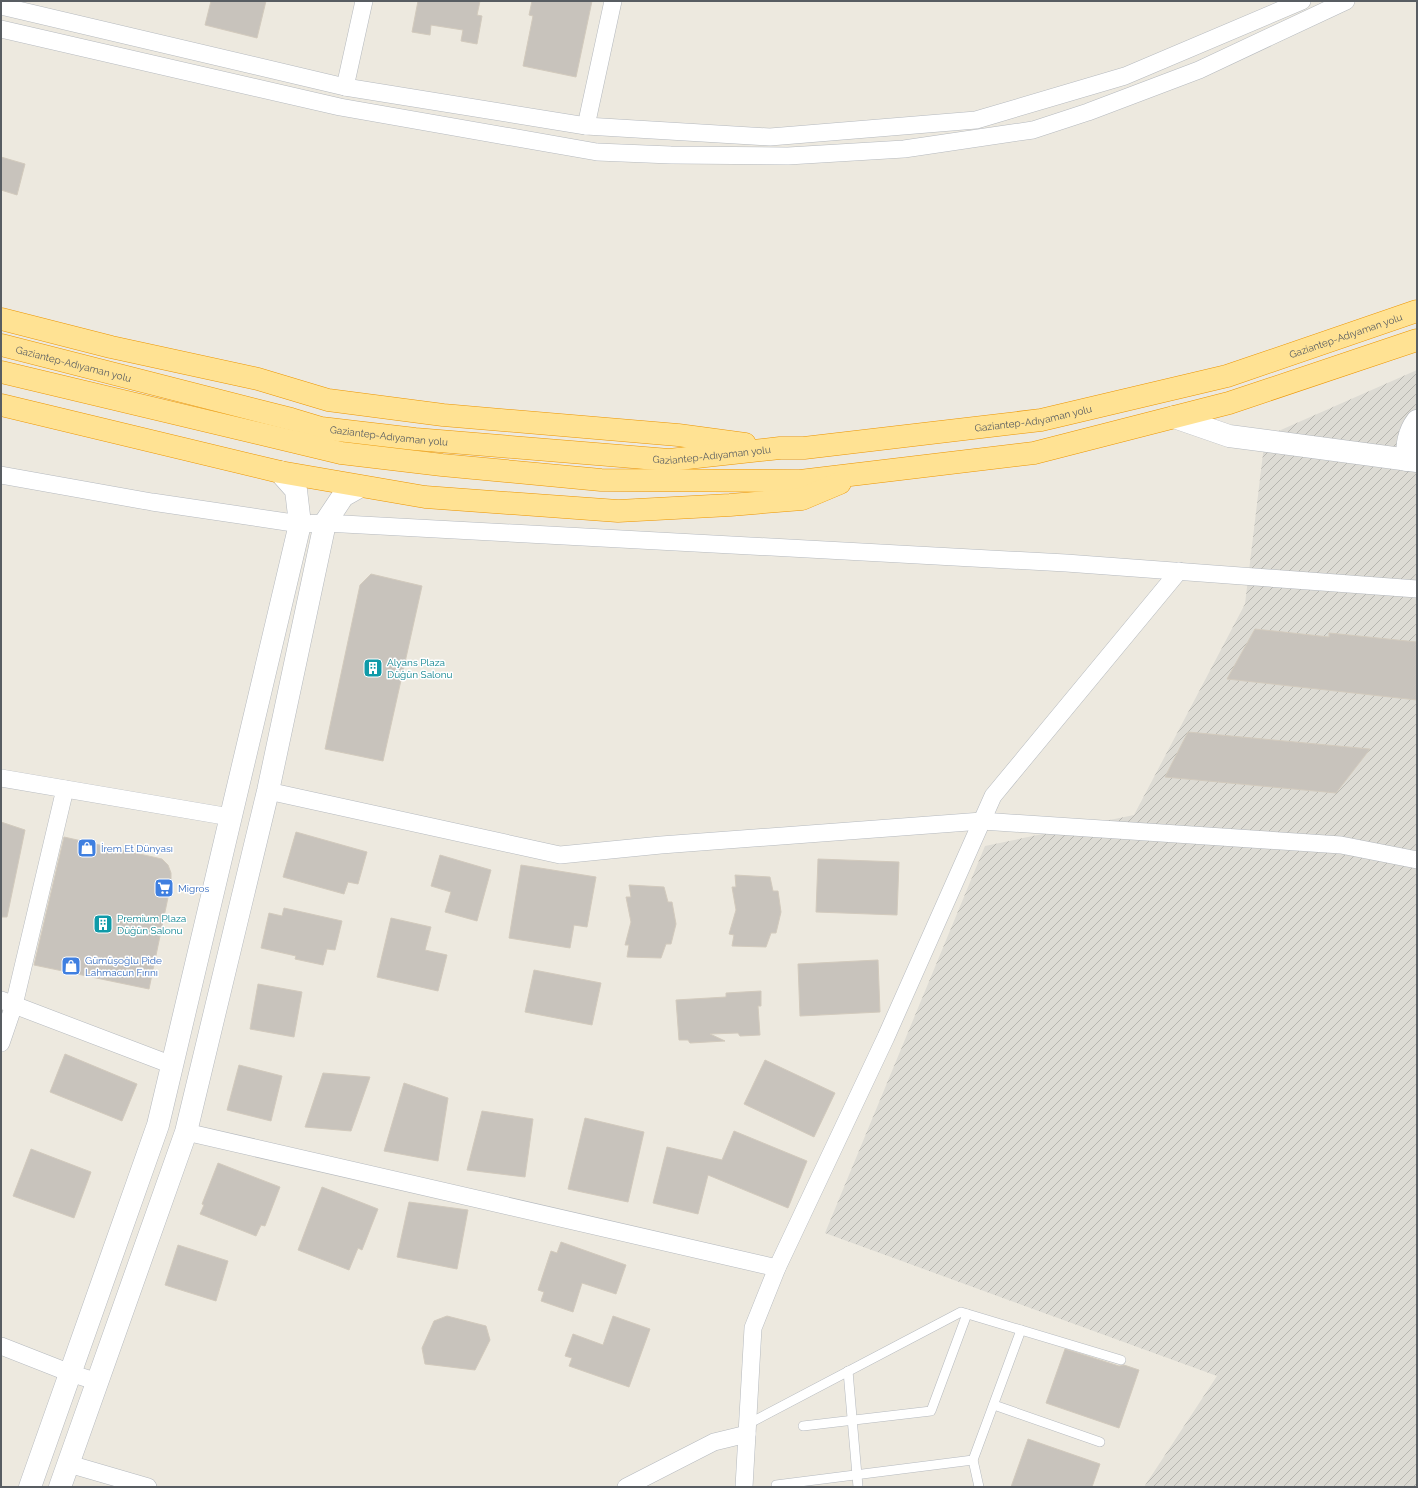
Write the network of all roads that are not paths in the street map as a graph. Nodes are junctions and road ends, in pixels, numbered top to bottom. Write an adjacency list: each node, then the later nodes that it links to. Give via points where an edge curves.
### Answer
1 (364, 1): 7 (street)
2 (613, 1): 8 (street)
3 (1302, 1): 8 (street, via 1125,76 976,120 770,137)
4 (1346, 1): 6 (street, via 1199,70 1033,130 904,149 788,156 597,152 340,107)
5 (1, 6): 7 (street)
6 (1, 29)
7 (345, 87): 8 (street)
8 (586, 126)
9 (1417, 311): 17 (highway, Gaziantep-Adıyaman yolu, via 1227,376 1041,420 804,448)
10 (1, 319): 17 (highway, via 111,347 258,379 328,400 443,415 678,435)
11 (1417, 340): 15 (highway, Gaziantep-Adıyaman yolu, via 1229,402)
12 (1, 345): 17 (highway, Gaziantep-Adıyaman yolu, via 321,428 415,439 669,460)
13 (1, 372): 20 (highway, Gaziantep-Adıyaman yolu, via 341,453 442,465 601,480 800,481)
14 (1, 405): 19 (highway)
15 (1174, 417): 18 (street, via 1229,436); 20 (highway, Gaziantep-Adıyaman yolu, via 1034,453)
16 (1417, 421): 18 (street, via 1410,431 1407,446)
17 (780, 448)
18 (1412, 460)
19 (280, 472): 22 (highway); 24 (street, via 296,490)
20 (864, 473): 22 (highway, via 802,499 618,511 425,497)
21 (1, 475): 24 (street, via 152,502)
22 (359, 487): 23 (street, via 343,496)
23 (325, 523): 24 (street); 25 (street); 29 (street)
24 (300, 524): 30 (street)
25 (1179, 571): 26 (street); 31 (street, via 993,796)
26 (1417, 589)
27 (1, 778): 28 (street)
28 (65, 789): 30 (street); 33 (street)
29 (268, 791): 31 (street, via 560,855); 36 (street)
30 (230, 817): 35 (street)
31 (982, 821): 32 (street, via 1341,845); 37 (street, via 886,1037)
32 (1417, 860)
33 (8, 1003): 34 (street); 35 (street)
34 (1, 1043)
35 (172, 1065): 43 (street, via 158,1125)
36 (186, 1132): 37 (street); 44 (street)
37 (777, 1268): 48 (street, via 753,1328)
38 (967, 1314): 39 (lane); 42 (lane, via 961,1312); 46 (lane, via 931,1411)
39 (1021, 1330): 41 (lane); 45 (lane)
40 (1, 1346): 43 (street)
41 (1121, 1360)
42 (848, 1371): 46 (lane); 48 (lane)
43 (70, 1373): 44 (street); 54 (street)
44 (98, 1382): 51 (street)
45 (994, 1405): 49 (lane); 50 (lane)
46 (852, 1420): 47 (lane); 52 (lane)
47 (803, 1426)
48 (747, 1429): 57 (street, via 714,1442); 58 (street)
49 (1100, 1442)
50 (973, 1460): 52 (lane); 60 (lane)
51 (69, 1464): 55 (street); 56 (street)
52 (857, 1475): 53 (lane); 59 (lane)
53 (776, 1485)
54 (30, 1487)
55 (60, 1487)
56 (148, 1487)
57 (626, 1487)
58 (744, 1487)
59 (858, 1487)
60 (979, 1487)

